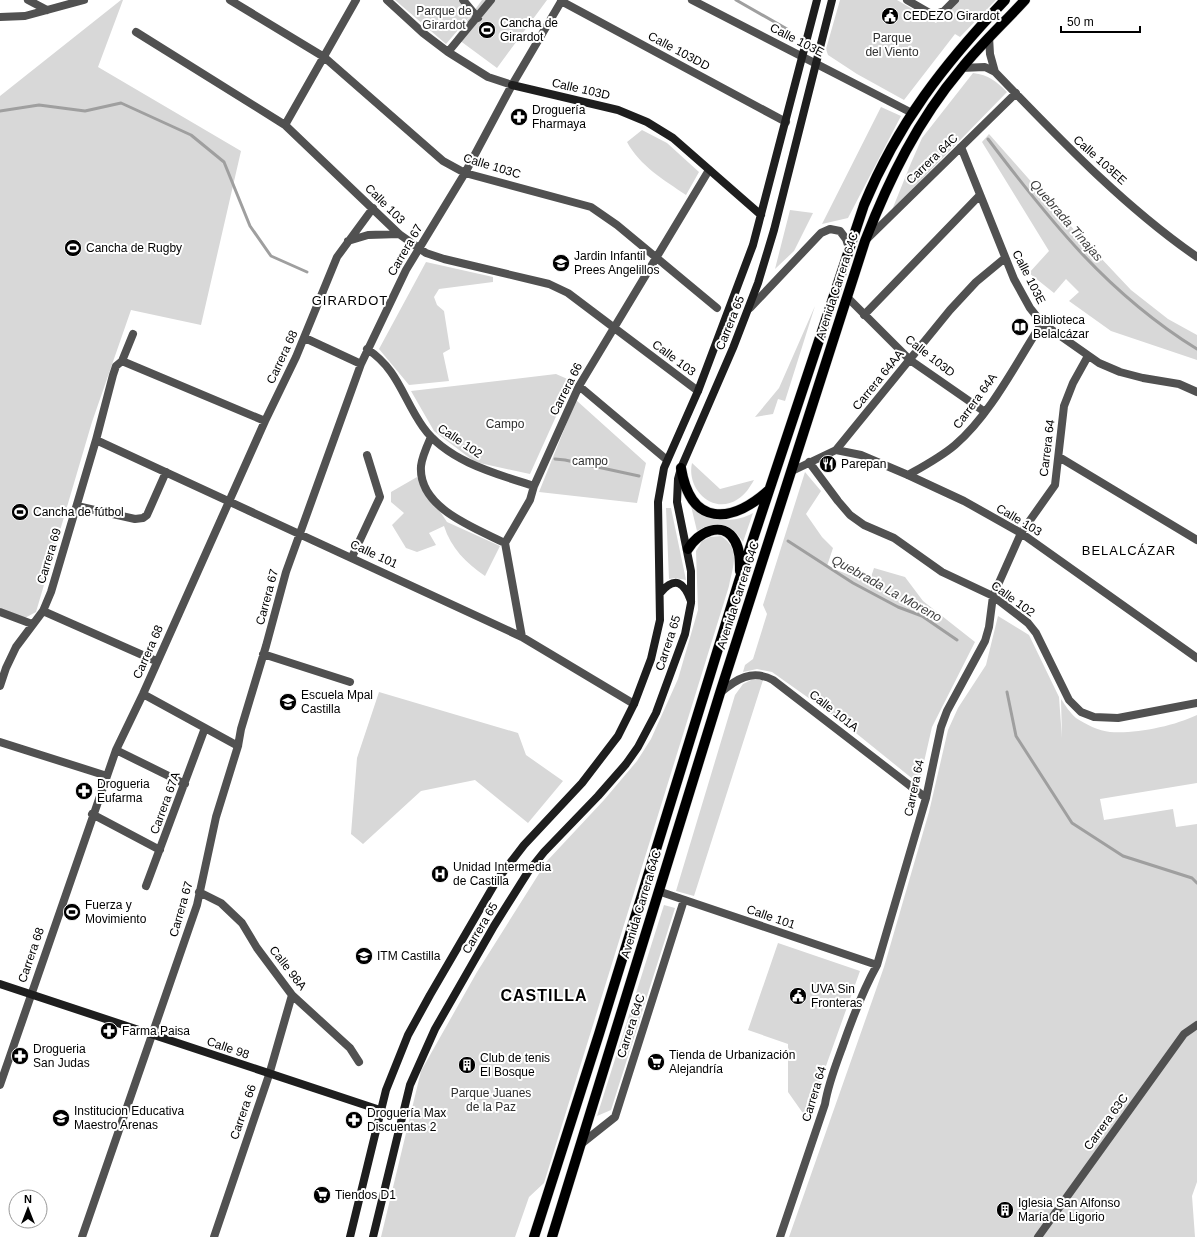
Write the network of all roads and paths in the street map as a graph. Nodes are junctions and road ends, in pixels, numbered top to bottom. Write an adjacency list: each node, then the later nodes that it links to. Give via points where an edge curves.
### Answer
1 (28, 0): 17 (street)
2 (84, 0): 16 (street)
3 (230, 0): 23 (street, Calle 103C)
4 (356, 0): 23 (street)
5 (387, 0): 22 (street, Calle 103D)
6 (464, 0): 19 (street)
7 (491, 0): 19 (street)
8 (562, 0): 28 (street, Carrera 67); 31 (street, Calle 103DD)
9 (692, 0): 24 (street, Calle 103E)
10 (817, 0): 24 (main road, Carrera 65)
11 (832, 0): 25 (main road, Carrera 65)
12 (907, 0): 13 (street, via 933,15 944,11)
13 (955, 0)
14 (1005, 0): 30 (main road, Avenida Carrera 64C, via 947,63)
15 (1025, 0): 21 (main road, Avenida Carrera 64C)
16 (72, 1): 17 (street)
17 (47, 10): 18 (street, via 25,16)
18 (0, 17)
19 (478, 18): 22 (street)
20 (136, 32): 32 (street, Calle 103)
21 (989, 37): 26 (main road, Avenida Carrera 64C); 27 (street, Calle 103EE)
22 (448, 52): 28 (street, Calle 103D, via 488,77)
23 (324, 57): 32 (street); 35 (street, Calle 103C, via 443,161)
24 (803, 57): 25 (street, Calle 103E); 31 (main road, Carrera 65)
25 (816, 64): 30 (street, Calle 103E); 49 (main road, Carrera 65, via 772,237)
26 (961, 68): 27 (street, via 986,68); 41 (main road, Avenida Carrera 64C, via 915,133 890,181)
27 (995, 72): 29 (street, Calle 103EE)
28 (512, 85): 34 (main road, Calle 103D, via 618,110 660,129); 35 (street, Carrera 67)
29 (1016, 94): 33 (street, Carrera 64C); 44 (street, Calle 103EE, via 1057,138 1161,232)
30 (912, 113): 43 (main road, Avenida Carrera 64C, via 873,183)
31 (786, 122): 38 (main road, Carrera 65)
32 (285, 125): 37 (street, Calle 103)
33 (961, 147): 36 (street, Calle 103E); 41 (street, Carrera 64C)
34 (709, 170): 38 (main road, Calle 103D); 45 (street, Carrera 66)
35 (465, 173): 42 (street, Carrera 67); 45 (street, Calle 103C, via 591,207 617,224)
36 (980, 195): 46 (street, Calle 103E); 50 (street)
37 (373, 208): 39 (street, Calle 103); 40 (street, Carrera 68)
38 (761, 215): 61 (main road, Carrera 65, via 745,271)
39 (399, 234): 40 (street, via 368,235); 42 (street, Calle 103)
40 (348, 241): 54 (street, Carrera 68, via 337,257)
41 (865, 241): 47 (main road, Avenida Carrera 64C)
42 (419, 248): 52 (street, Calle 103, via 444,259 549,284 568,293); 55 (street, Carrera 67)
43 (849, 248): 49 (street, via 840,231 830,229 821,233); 78 (main road, Avenida Carrera 64C)
44 (1197, 257)
45 (657, 258): 48 (street, Calle 103C); 52 (street, Carrera 66)
46 (1005, 258): 51 (street, Calle 103E, via 1021,294); 57 (street, Carrera 64AA, via 950,310)
47 (847, 297): 50 (street, Calle 103D); 67 (main road, Avenida Carrera 64C)
48 (717, 308)
49 (750, 308): 73 (main road, Carrera 65)
50 (864, 315): 57 (street, Calle 103D)
51 (1042, 323): 56 (street, Calle 103E); 63 (street, Carrera 64A)
52 (614, 328): 60 (street, Carrera 66); 61 (street, Calle 103)
53 (133, 334): 58 (street, Carrera 69)
54 (305, 338): 59 (street); 64 (street, Carrera 68)
55 (367, 350): 59 (street, Carrera 67); 65 (street, Calle 102, via 379,357 395,375 422,426)
56 (1088, 356): 62 (street, Calle 103E, via 1120,372 1179,384); 70 (street, Carrera 64, via 1064,406)
57 (910, 360): 63 (street, Calle 103D); 68 (street, Carrera 64AA)
58 (122, 361): 64 (street); 66 (street, Carrera 69, via 116,366 113,375)
59 (361, 364): 82 (street, Carrera 67)
60 (579, 386): 71 (street); 77 (street, Carrera 66)
61 (698, 391): 71 (main road, Carrera 65)
62 (1197, 392)
63 (985, 412): 76 (street, Carrera 64A, via 954,446)
64 (265, 421): 79 (street, Carrera 68)
65 (431, 437): 77 (street, Calle 102, via 474,467); 84 (street, via 421,465 422,477 429,494 441,509)
66 (96, 440): 75 (street, Calle 101); 80 (street, Carrera 69)
67 (799, 448): 72 (street, via 802,460); 74 (main road, Avenida Carrera 64C)
68 (836, 450): 72 (street); 76 (street, Calle 103, via 861,455)
69 (367, 454): 86 (street, via 380,497)
70 (1059, 458): 81 (street, Carrera 64, via 1055,485); 83 (street)
71 (667, 460): 88 (main road, Carrera 65, via 658,502)
72 (809, 462): 74 (street); 89 (street, Calle 102, via 850,515 864,525 894,538 942,572)
73 (681, 468): 78 (main road, via 690,497 700,507 712,513 739,512 758,501); 85 (main road, Carrera 65, via 677,502 680,525)
74 (792, 471): 100 (main road, Avenida Carrera 64C)
75 (166, 472): 79 (street, Calle 101); 80 (street, via 147,515 143,518 136,519)
76 (908, 475): 81 (street, Calle 103, via 964,501)
77 (534, 486): 84 (street, Carrera 66, via 530,500)
78 (769, 490): 87 (main road, Avenida Carrera 64C)
79 (228, 502): 82 (street, Calle 101); 97 (street, Carrera 68)
80 (77, 506): 91 (street, Carrera 69, via 51,592)
81 (1021, 533): 89 (street, Carrera 64); 96 (street, Calle 103)
82 (301, 534): 86 (street, Calle 101); 95 (street, Carrera 67, via 286,572)
83 (1197, 540)
84 (505, 543): 94 (street)
85 (688, 549): 87 (main road, via 691,542 701,533 716,530 728,532 738,549); 90 (main road, Carrera 65)
86 (352, 557): 94 (street, Calle 101)
87 (739, 581): 132 (main road, Avenida Carrera 64C)
88 (661, 592): 90 (main road, via 674,582 681,584); 103 (main road, Carrera 65, via 655,649)
89 (993, 596): 102 (street, Calle 102, via 1028,623 1036,633 1069,700 1081,712 1094,717 1118,718); 110 (street, Carrera 64, via 990,627 985,641 941,727)
90 (691, 603): 131 (main road, Carrera 65, via 685,634 664,692 638,747 598,796 528,872 435,1029 410,1085)
91 (43, 610): 93 (street, Carrera 69); 97 (street)
92 (0, 612): 93 (street)
93 (32, 624): 99 (street, Carrera 69, via 16,647)
94 (522, 637): 103 (street, Calle 101)
95 (263, 654): 98 (street); 106 (street, Carrera 67)
96 (1197, 658)
97 (156, 662): 101 (street, Carrera 68)
98 (350, 682)
99 (0, 686)
100 (720, 692): 110 (street, Calle 101A, via 741,677 767,676); 114 (main road, Avenida Carrera 64C)
101 (143, 694): 104 (street); 107 (street, Carrera 68)
102 (1197, 703)
103 (634, 704): 126 (main road, Carrera 65, via 607,752 524,845 497,880 408,1035 394,1066)
104 (205, 728): 106 (street); 109 (street, Carrera 67A)
105 (0, 742): 108 (street)
106 (238, 746): 115 (street, Carrera 67, via 216,817)
107 (116, 750): 108 (street, Carrera 68); 109 (street)
108 (107, 776): 111 (street, Carrera 68)
109 (184, 784): 112 (street, Carrera 67A)
110 (926, 798): 117 (street, Carrera 64)
111 (92, 814): 112 (street); 119 (street, Carrera 68)
112 (160, 850): 113 (street, Carrera 67A)
113 (146, 886)
114 (658, 891): 116 (street, Calle 101); 127 (main road, Avenida Carrera 64C)
115 (199, 892): 120 (street, Calle 98A, via 221,903 242,923); 122 (street, Carrera 67, via 198,905)
116 (684, 900): 117 (street, Calle 101); 127 (street, Carrera 64C, via 615,1117)
117 (877, 965): 134 (street, Carrera 64, via 854,1014 827,1088 825,1104)
118 (0, 984): 119 (main road, Calle 98)
119 (30, 995): 122 (main road, Calle 98); 125 (street, Carrera 68)
120 (292, 995): 123 (street, Calle 98A, via 350,1048); 124 (street, Carrera 66)
121 (1197, 1025): 135 (street, Carrera 63C, via 1184,1034)
122 (153, 1035): 124 (main road, Calle 98); 128 (street, Carrera 67)
123 (359, 1062)
124 (268, 1075): 126 (main road, Calle 98); 129 (street, Carrera 66)
125 (0, 1085)
126 (380, 1110): 130 (main road, Carrera 65)
127 (581, 1144): 133 (main road, Avenida Carrera 64C)
128 (82, 1237)
129 (214, 1237)
130 (350, 1237)
131 (373, 1237)
132 (534, 1237)
133 (552, 1237)
134 (780, 1237)
135 (1038, 1237)

